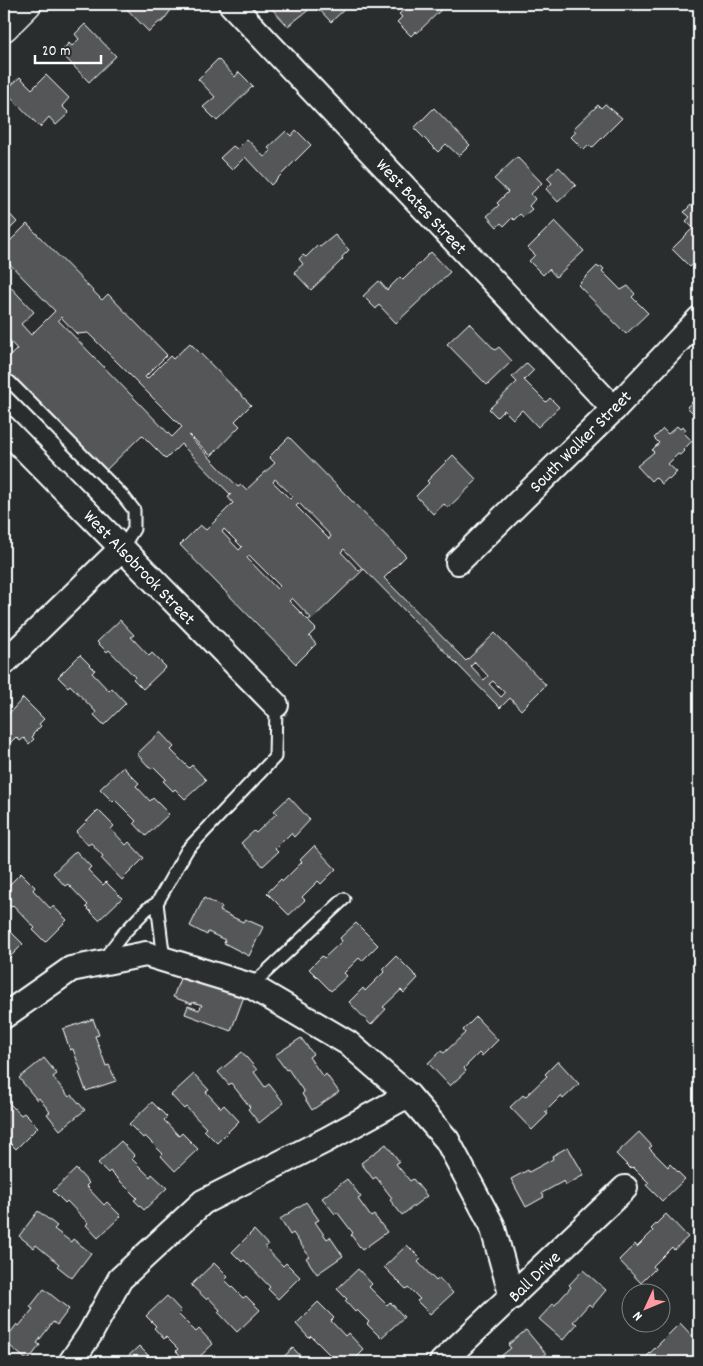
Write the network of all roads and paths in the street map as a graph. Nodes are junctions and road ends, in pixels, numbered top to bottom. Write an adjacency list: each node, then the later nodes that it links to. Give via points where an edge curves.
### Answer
1 (27, 4): 3 (street)
2 (231, 4): 6 (street, West Bates Street)
3 (4, 27)
4 (699, 319): 6 (street, South Walker Street)
5 (4, 380): 8 (lane, via 10,382 134,510 134,529)
6 (614, 409): 9 (street, South Walker Street)
7 (4, 428): 8 (street, West Alsobrook Street)
8 (122, 548): 10 (street); 11 (street, West Alsobrook Street)
9 (458, 562)
10 (4, 663)
11 (276, 705): 13 (lane, via 275,756 186,850)
12 (344, 900): 16 (lane)
13 (157, 903): 14 (lane); 15 (lane, via 123,934)
14 (164, 960): 15 (street, via 146,954); 16 (street)
15 (100, 964): 17 (street, via 71,969)
16 (251, 986): 18 (street, via 348,1044)
17 (4, 1016)
18 (408, 1095): 20 (street, via 447,1140 492,1225); 21 (street, via 203,1202 120,1278)
19 (625, 1188): 20 (street, Ball Drive)
20 (512, 1297): 22 (street, Ball Drive)
21 (71, 1362)
22 (442, 1362)

